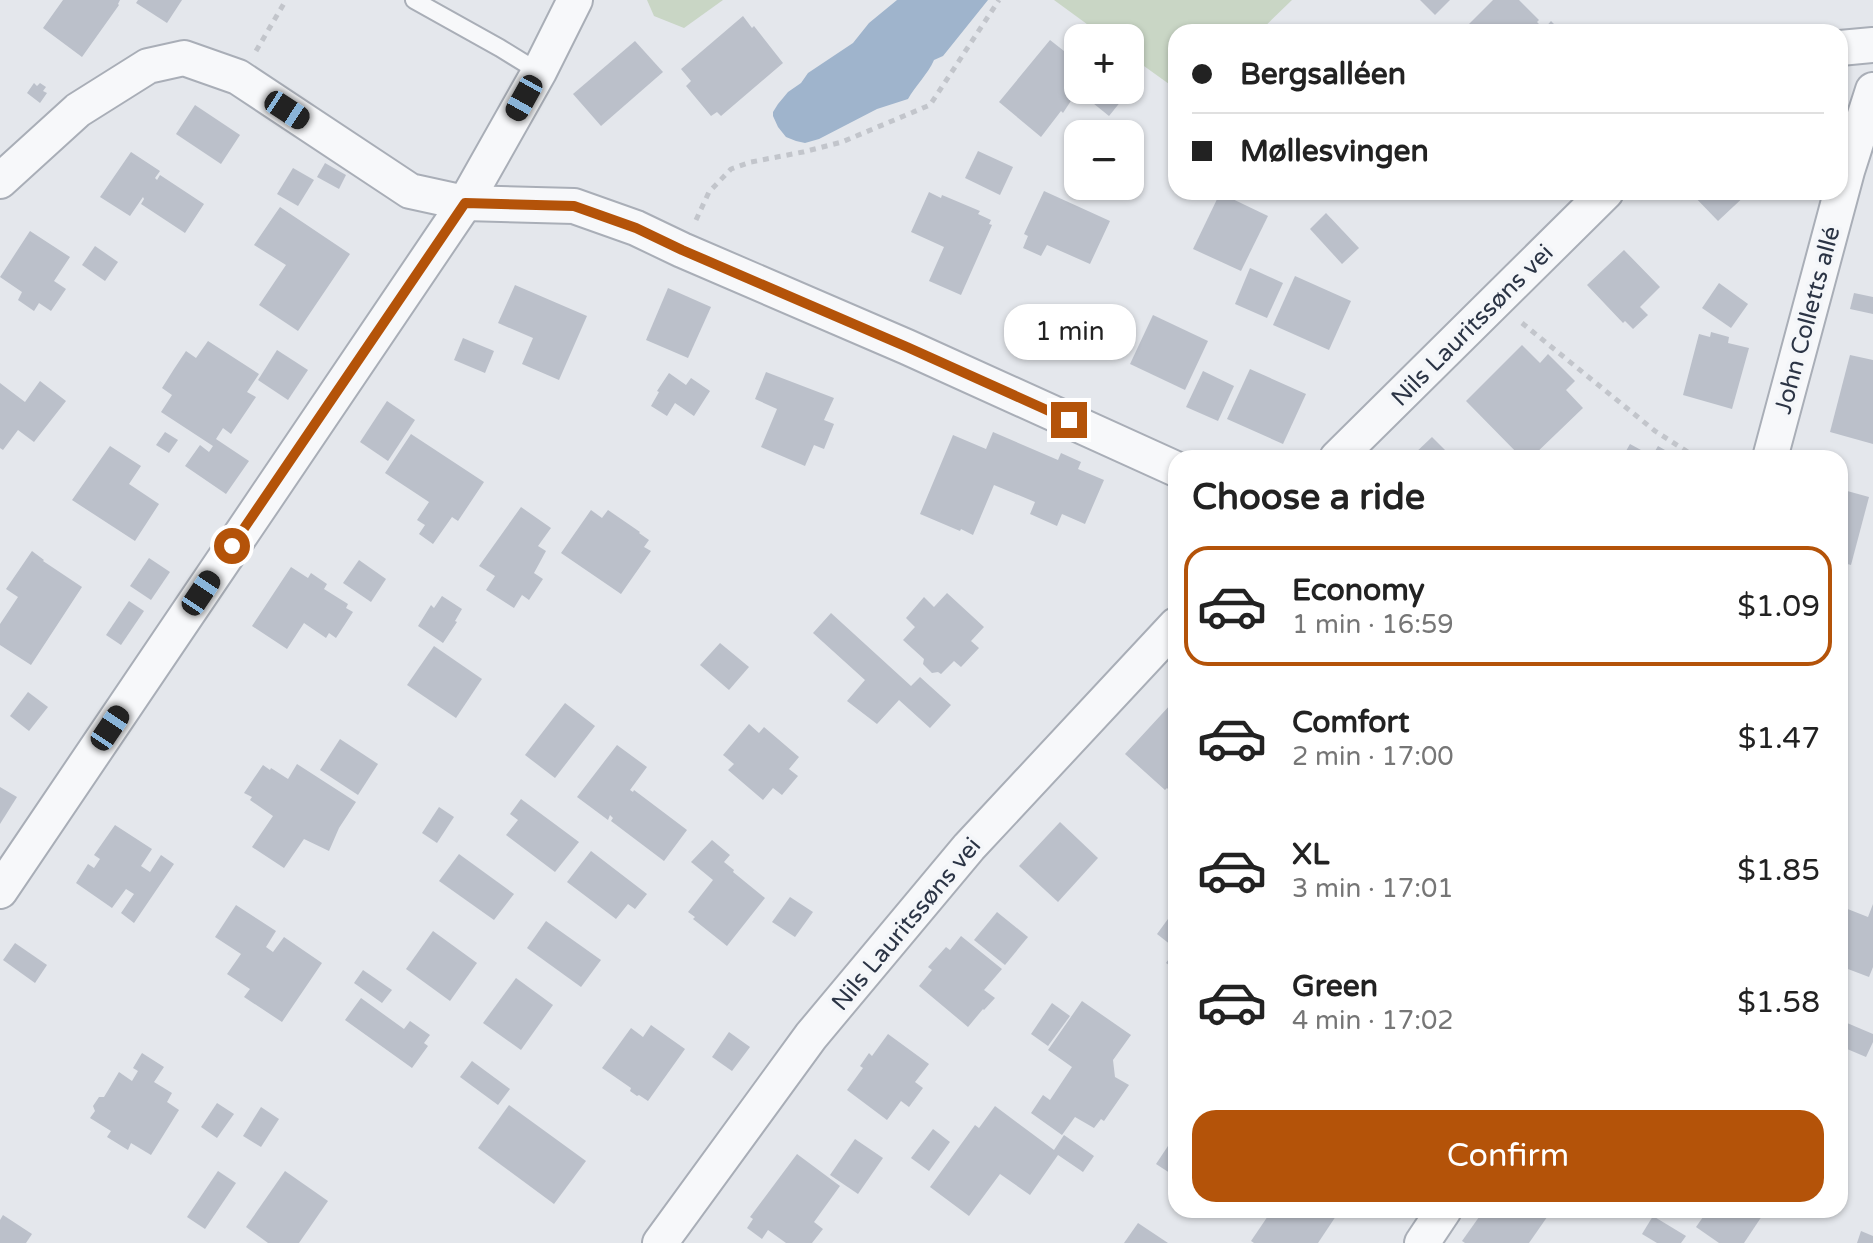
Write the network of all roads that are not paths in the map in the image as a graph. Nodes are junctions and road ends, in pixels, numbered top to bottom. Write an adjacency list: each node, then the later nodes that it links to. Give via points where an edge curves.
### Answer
1 (414, 0): 5 (lane)
2 (575, 0): 5 (street)
3 (1873, 45): 4 (street)
4 (1848, 47)
5 (539, 72): 11 (street)
6 (1873, 90): 7 (street, John Colletts allé)
7 (1848, 168)
8 (0, 181): 11 (street, via 78,110 148,66 184,58 238,77 410,191)
9 (1598, 200): 12 (street, Nils Lauritssøns vei)
10 (1839, 200): 13 (street, John Colletts allé)
11 (465, 203): 14 (street, via 574,206 636,228); 16 (street)
12 (1345, 450)
13 (1772, 450)
14 (1168, 465)
15 (1168, 634): 18 (street, Nils Lauritssøns vei, via 969,847 821,1024)
16 (0, 891)
17 (1439, 1218): 19 (street)
18 (660, 1243)
19 (1422, 1243)

